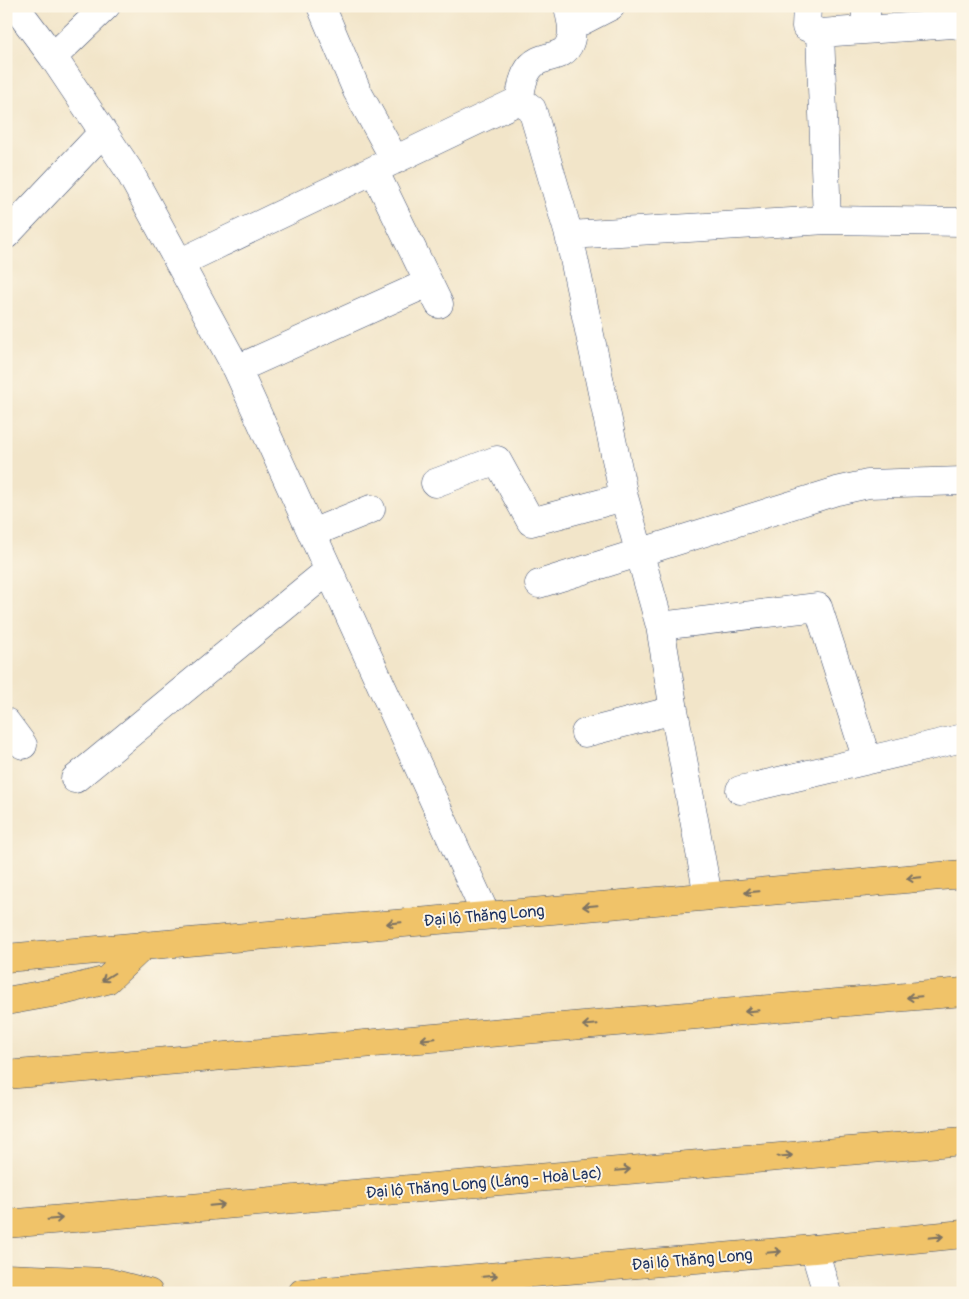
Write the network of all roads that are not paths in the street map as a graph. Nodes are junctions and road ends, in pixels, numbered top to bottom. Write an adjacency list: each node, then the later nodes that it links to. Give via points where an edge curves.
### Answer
1 (15, 6): 10 (street)
2 (106, 6): 10 (street)
3 (321, 6): 13 (street)
4 (610, 6): 6 (street)
5 (808, 6): 9 (street, via 806,27)
6 (570, 16): 11 (street, via 570,43 560,55 537,61 529,70 522,83)
7 (865, 18): 8 (street); 9 (street)
8 (957, 19)
9 (820, 32): 14 (street)
10 (53, 57): 12 (street)
11 (520, 100): 13 (street); 17 (street, via 532,109)
12 (102, 132): 16 (street); 18 (street, via 128,170)
13 (384, 165): 18 (street); 19 (street, via 434,293)
14 (827, 220): 15 (street); 17 (street)
15 (963, 222)
16 (6, 235)
17 (570, 235): 22 (street)
18 (178, 263): 19 (street)
19 (237, 369): 24 (street)
20 (963, 481): 25 (street, via 868,484)
21 (435, 483): 22 (street, via 497,460 531,522)
22 (624, 497): 25 (street)
23 (371, 509): 24 (street)
24 (312, 533): 26 (street)
25 (639, 553): 27 (street); 28 (street)
26 (329, 570): 35 (street); 39 (street)
27 (538, 584)
28 (660, 626): 29 (street); 34 (street, via 818,607)
29 (674, 710): 31 (street); 38 (street)
30 (6, 722): 33 (street)
31 (585, 733)
32 (963, 738): 34 (street)
33 (24, 745)
34 (867, 760): 36 (street)
35 (75, 779)
36 (740, 790)
37 (963, 874): 38 (main road, Đại lộ Thăng Long, one-way to 38)
38 (708, 896): 39 (main road, Đại lộ Thăng Long, one-way to 39)
39 (486, 915): 40 (main road, Đại lộ Thăng Long, one-way to 40)
40 (144, 945): 41 (main road, Đại lộ Thăng Long); 43 (main road, one-way to 43, via 107,980)
41 (6, 958)
42 (963, 992): 44 (main road, one-way to 44)
43 (6, 1001)
44 (6, 1075)
45 (963, 1141): 46 (main road, Đại lộ Thăng Long (Láng - Hoà Lạc), one-way to 45)
46 (6, 1224)
47 (963, 1234): 48 (main road, Đại lộ Thăng Long, one-way to 47)
48 (814, 1249): 51 (main road, Đại lộ Thăng Long, one-way to 48); 52 (street)
49 (6, 1278): 50 (main road, via 107,1282)
50 (150, 1293)
51 (302, 1293)
52 (827, 1293)

